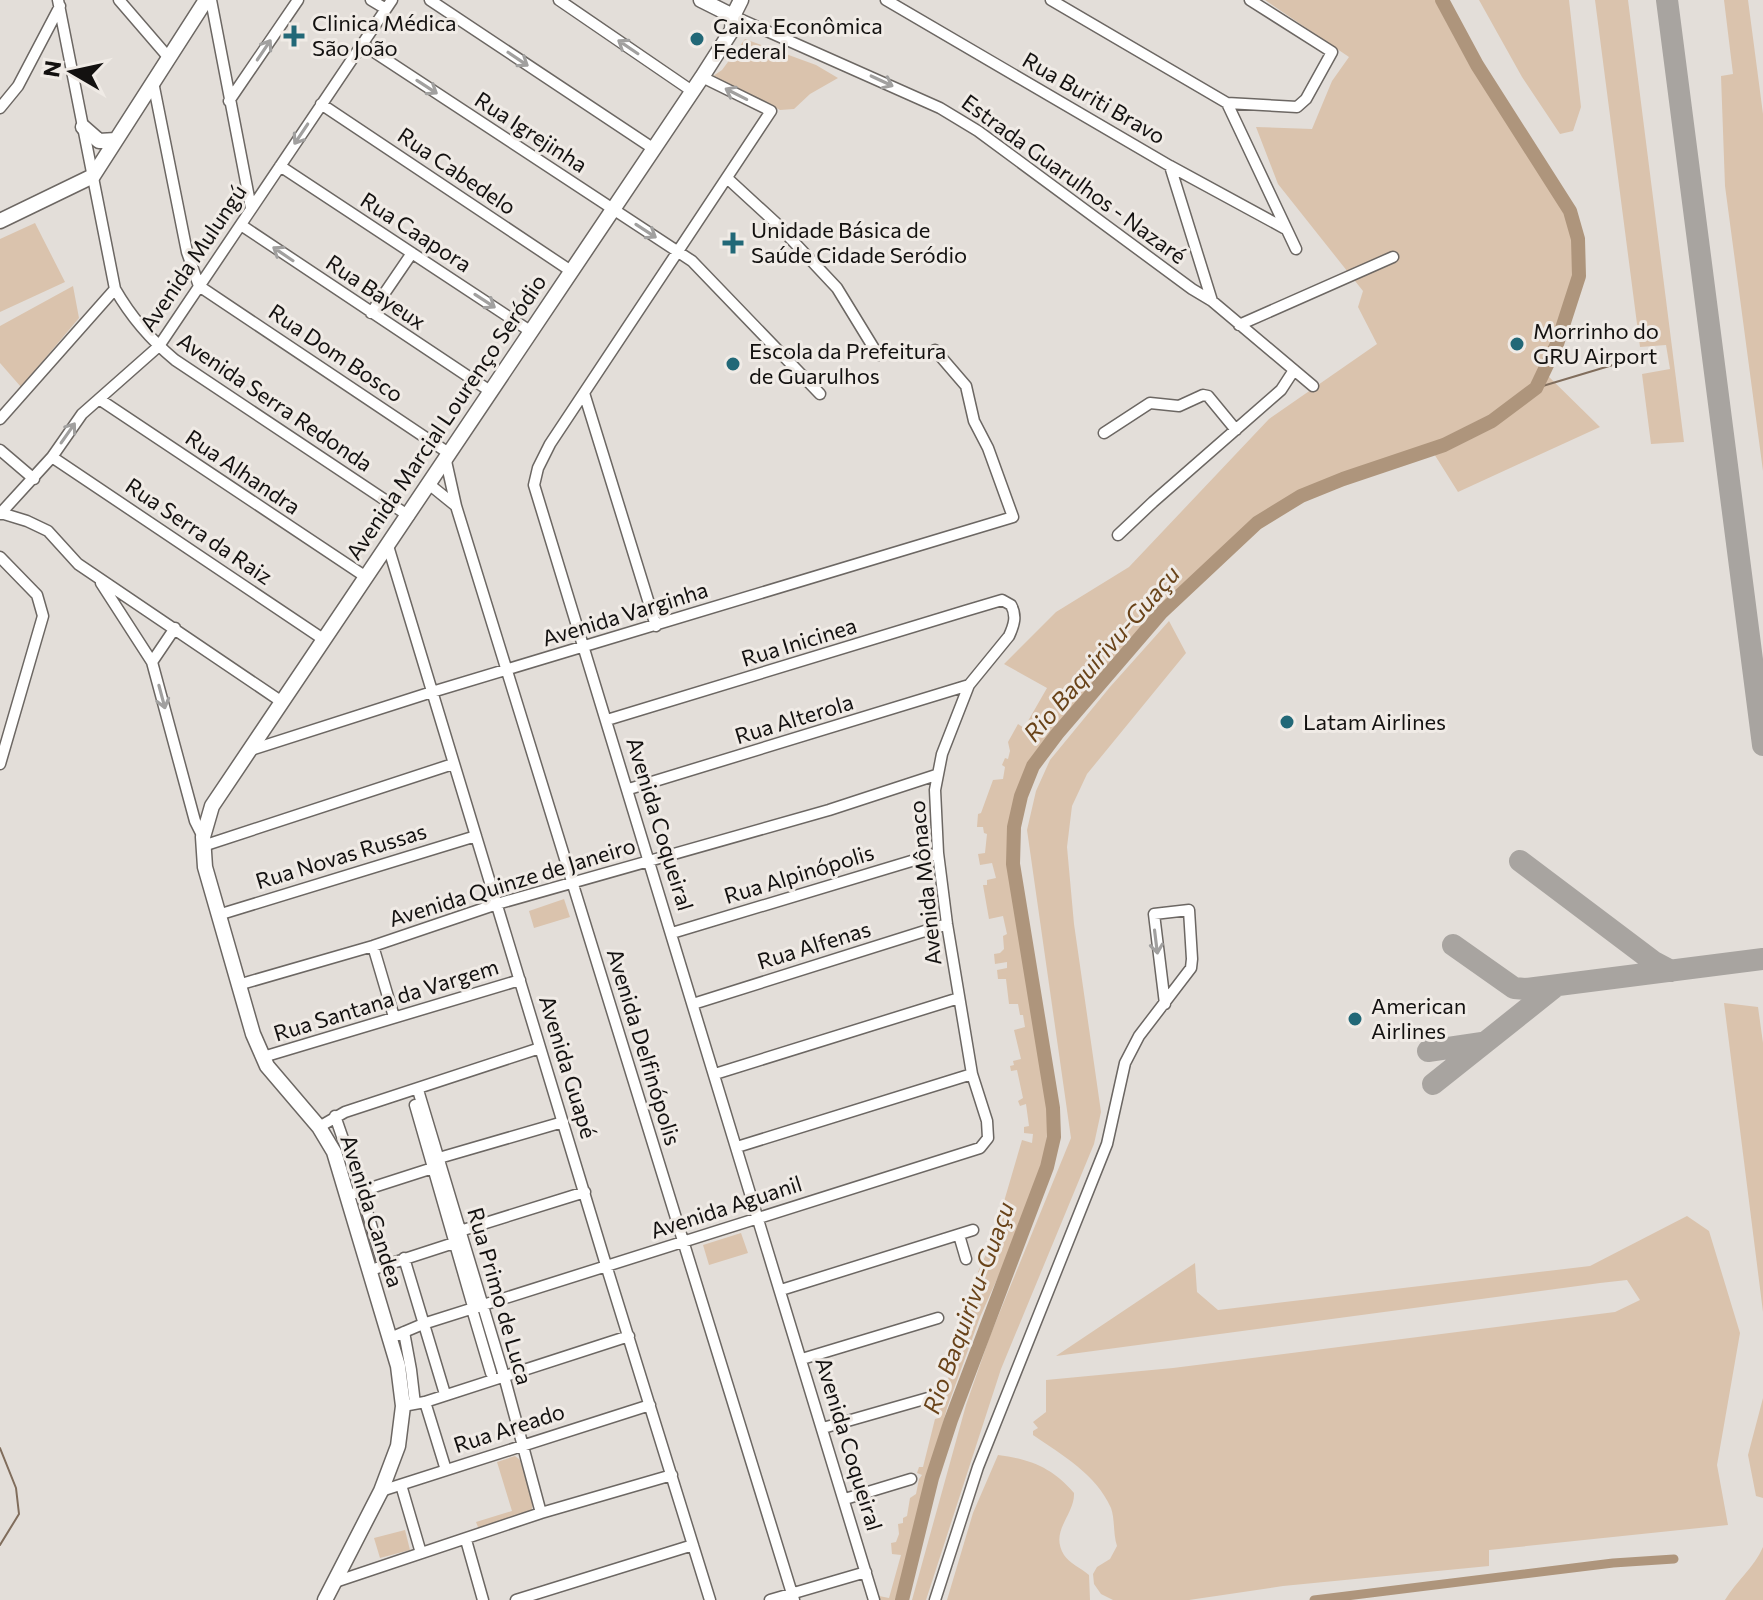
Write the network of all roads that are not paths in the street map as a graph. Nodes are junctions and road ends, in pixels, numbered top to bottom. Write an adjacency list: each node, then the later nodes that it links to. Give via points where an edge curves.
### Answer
1 (119, 0): 16 (street)
2 (208, 0): 16 (main road); 20 (street)
3 (298, 0): 20 (street, one-way to 3)
4 (371, 0): 13 (street)
5 (430, 0): 26 (street, one-way to 26)
6 (559, 0): 19 (street, one-way to 6)
7 (701, 0): 14 (main road)
8 (741, 0): 14 (main road, Avenida Marcial Lourenço Seródio)
9 (886, 0): 28 (street, Rua Buriti Bravo)
10 (1051, 0): 21 (street)
11 (1250, 0): 21 (street, via 1332,52 1297,107)
12 (59, 3): 23 (street, via 18,86); 24 (street)
13 (389, 5): 15 (street, Avenida Mulungú)
14 (733, 16): 17 (main road, Avenida Marcial Lourenço Seródio, via 732,30); 44 (street, Estrada Guarulhos - Nazaré, one-way to 44, via 926,102 978,131)
15 (362, 44): 22 (street, Avenida Mulungú); 32 (street, Rua Igrejinha, one-way to 32)
16 (169, 58): 18 (main road)
17 (702, 77): 19 (main road, Avenida Marcial Lourenço Seródio); 30 (street, Avenida Coqueiral, one-way to 17, via 771,111)
18 (153, 82): 25 (main road); 42 (street, via 187,252)
19 (692, 91): 26 (main road, Avenida Marcial Lourenço Seródio)
20 (229, 101): 31 (street)
21 (1227, 103): 35 (street)
22 (321, 104): 27 (street, Avenida Mulungú, one-way to 27); 40 (street, Rua Cabedelo)
23 (0, 108)
24 (83, 127): 25 (main road, via 99,141); 29 (street)
25 (116, 140): 29 (main road)
26 (654, 149): 32 (main road, Avenida Marcial Lourenço Seródio)
27 (280, 166): 31 (street, Avenida Mulungú); 38 (street, Rua Caapora)
28 (1170, 166): 35 (street, Rua Buriti Bravo); 41 (street)
29 (93, 176): 33 (main road); 43 (street)
30 (727, 178): 37 (street, Avenida Coqueiral); 51 (street, via 837,288)
31 (251, 208): 34 (street, Avenida Mulungú)
32 (613, 209): 37 (street, Rua Igrejinha, one-way to 37); 40 (main road, Avenida Marcial Lourenço Seródio)
33 (0, 221)
34 (241, 225): 42 (street, Avenida Mulungú); 46 (street, Rua Bayeux, one-way to 34)
35 (1284, 228): 36 (street)
36 (1296, 249)
37 (679, 252): 55 (street, Avenida Coqueiral); 56 (street, Rua Igrejinha, via 706,273)
38 (412, 253): 46 (street); 48 (street, Rua Caapora, one-way to 48)
39 (1393, 257): 47 (street)
40 (571, 271): 48 (main road, Avenida Marcial Lourenço Seródio)
41 (1204, 274): 44 (street); 45 (street)
42 (199, 286): 49 (street, Avenida Mulungú); 63 (street, Rua Dom Bosco)
43 (115, 289): 49 (street, Avenida Serra Redonda); 58 (street)
44 (1192, 289): 45 (street, Estrada Guarulhos - Nazaré)
45 (1212, 301): 47 (street, Estrada Guarulhos - Nazaré)
46 (371, 313): 54 (street, Rua Bayeux)
47 (1239, 325): 52 (street, Estrada Guarulhos - Nazaré)
48 (530, 331): 54 (main road, Avenida Marcial Lourenço Seródio)
49 (159, 346): 57 (street, Avenida Mulungú); 69 (street, Avenida Serra Redonda)
50 (935, 350): 77 (street, Avenida Varginha, via 966,386 974,421 1013,517)
51 (878, 355)
52 (1294, 370): 53 (street, Estrada Guarulhos - Nazaré); 59 (street, via 1281,390)
53 (1313, 386)
54 (490, 391): 63 (main road, Avenida Marcial Lourenço Seródio)
55 (584, 393): 77 (street); 80 (street, Avenida Coqueiral, via 542,458 534,485)
56 (820, 394)
57 (99, 399): 62 (street, Avenida Mulungú, one-way to 57); 74 (street, Rua Alhandra)
58 (0, 419)
59 (1236, 430): 60 (street, via 1203,395 1179,406 1150,403); 71 (street)
60 (1104, 433)
61 (0, 450): 64 (street)
62 (52, 457): 64 (street, Avenida Mulungú); 79 (street, Rua Serra da Raiz)
63 (448, 458): 65 (main road, Avenida Marcial Lourenço Seródio); 67 (street, Avenida Delfinópolis)
64 (34, 479): 66 (street, Avenida Mulungú)
65 (430, 485): 67 (street); 69 (main road, Avenida Marcial Lourenço Seródio)
66 (13, 500): 68 (street, Avenida Mulungú); 70 (street)
67 (456, 506): 82 (street, Avenida Delfinópolis)
68 (0, 514): 70 (street)
69 (409, 516): 72 (main road, Avenida Marcial Lourenço Seródio)
70 (27, 521): 75 (street, via 48,531)
71 (1118, 535)
72 (388, 546): 74 (main road, Avenida Marcial Lourenço Seródio); 84 (street, Avenida Guapé)
73 (0, 557): 88 (street, via 37,595 43,616)
74 (366, 577): 79 (main road, Avenida Marcial Lourenço Seródio)
75 (98, 578): 78 (street); 81 (street)
76 (1002, 600): 83 (street, Avenida Mônaco, via 1014,611 1013,627); 86 (street, Rua Inicinea)
77 (656, 626): 80 (street, Avenida Varginha)
78 (175, 628): 81 (street); 85 (street)
79 (323, 639): 85 (main road, Avenida Marcial Lourenço Seródio)
80 (585, 647): 82 (street, Avenida Varginha); 86 (street, Avenida Coqueiral)
81 (152, 662): 93 (street, one-way to 93)
82 (507, 670): 84 (street, Avenida Varginha); 96 (street, Avenida Delfinópolis)
83 (969, 685): 90 (street, Avenida Mônaco); 91 (street, Rua Alterola)
84 (432, 692): 87 (street, Avenida Varginha); 89 (street, Avenida Guapé)
85 (282, 702): 87 (main road, Avenida Marcial Lourenço Seródio)
86 (607, 720): 91 (street, Avenida Coqueiral)
87 (249, 750): 93 (main road, Avenida Marcial Lourenço Seródio, via 209,813)
88 (0, 764)
89 (453, 764): 92 (street, Avenida Guapé); 93 (street)
90 (936, 775): 94 (street, Avenida Mônaco); 95 (street, Avenida Quinze de Janeiro)
91 (629, 789): 95 (street, Avenida Coqueiral)
92 (476, 836): 97 (street, Avenida Guapé); 98 (street, Rua Novas Russas)
93 (203, 841): 98 (main road, Avenida Candea)
94 (938, 853): 99 (street, Avenida Mônaco); 100 (street, Rua Alpinópolis)
95 (651, 861): 96 (street, Avenida Quinze de Janeiro); 100 (street, Avenida Coqueiral)
96 (572, 883): 97 (street, Avenida Quinze de Janeiro); 126 (street, Avenida Delfinópolis)
97 (497, 904): 101 (street, Avenida Quinze de Janeiro); 102 (street, Avenida Guapé)
98 (218, 915): 103 (main road, Avenida Candea)
99 (947, 924): 104 (street, Avenida Mônaco); 105 (street, Rua Alfenas)
100 (672, 933): 105 (street, Avenida Coqueiral)
101 (373, 946): 103 (street, Avenida Quinze de Janeiro); 107 (street)
102 (520, 980): 107 (street, Rua Santana da Vargem); 108 (street, Avenida Guapé)
103 (238, 985): 109 (main road, Avenida Candea)
104 (959, 998): 110 (street); 111 (street, Avenida Mônaco)
105 (693, 1004): 110 (street, Avenida Coqueiral)
106 (1165, 1004): 106 (street, one-way to 106, via 1191,968 1189,910 1154,914); 165 (street, via 1125,1063 1107,1144 978,1467)
107 (394, 1017): 109 (street, Rua Santana da Vargem)
108 (540, 1048): 112 (street); 115 (street, Avenida Guapé)
109 (263, 1057): 116 (main road, Avenida Candea)
110 (715, 1074): 118 (street, Avenida Coqueiral)
111 (972, 1074): 117 (street, Avenida Mônaco); 118 (street)
112 (418, 1090): 114 (street); 119 (street, Rua Primo de Luca)
113 (415, 1105): 119 (street)
114 (335, 1116): 116 (street); 121 (street)
115 (563, 1122): 119 (street); 120 (street, Avenida Guapé)
116 (319, 1127): 121 (main road, Avenida Candea)
117 (988, 1138): 122 (street, Avenida Aguanil, via 980,1148)
118 (737, 1147): 122 (street, Avenida Coqueiral)
119 (437, 1164): 121 (street); 125 (street, Rua Primo de Luca)
120 (585, 1192): 125 (street); 129 (street, Avenida Guapé)
121 (354, 1193): 130 (main road, Avenida Candea)
122 (758, 1217): 126 (street, Avenida Aguanil); 131 (street, Avenida Coqueiral)
123 (973, 1230): 124 (street)
124 (959, 1235): 128 (street); 131 (street)
125 (459, 1238): 127 (street); 132 (street, Rua Primo de Luca)
126 (682, 1242): 129 (street, Avenida Aguanil); 158 (street, Avenida Delfinópolis)
127 (404, 1258): 130 (street); 134 (street)
128 (966, 1259)
129 (606, 1265): 132 (street, Avenida Aguanil); 136 (street, Avenida Guapé)
130 (376, 1268): 135 (main road, Avenida Candea)
131 (781, 1290): 137 (street, Avenida Coqueiral)
132 (475, 1306): 134 (street, Avenida Aguanil); 138 (street); 139 (street, Rua Primo de Luca)
133 (938, 1318): 137 (street)
134 (423, 1324): 135 (street, Avenida Aguanil); 140 (street)
135 (397, 1335): 142 (main road, Avenida Candea, via 398,1366)
136 (629, 1336): 139 (street); 143 (street, Avenida Guapé)
137 (802, 1359): 144 (street, Avenida Coqueiral)
138 (491, 1373)
139 (504, 1376): 140 (street); 145 (street, Rua Primo de Luca)
140 (445, 1394): 142 (street)
141 (935, 1396): 144 (street)
142 (414, 1404): 146 (street); 150 (main road, Avenida Candea)
143 (650, 1405): 145 (street, Rua Areado); 147 (street, Avenida Guapé)
144 (823, 1428): 151 (street, Avenida Coqueiral)
145 (522, 1445): 146 (street, Rua Areado); 152 (street, Rua Primo de Luca)
146 (446, 1470): 149 (street, Rua Areado)
147 (672, 1475): 152 (street); 154 (street, Avenida Guapé)
148 (911, 1479): 151 (street)
149 (401, 1485): 150 (street, Rua Areado); 155 (street)
150 (381, 1491): 157 (main road, Avenida Candea)
151 (845, 1499): 156 (street, Avenida Coqueiral)
152 (541, 1513): 153 (street)
153 (466, 1540): 155 (street); 160 (street)
154 (693, 1545): 161 (street); 162 (street, Avenida Guapé)
155 (421, 1553): 157 (street)
156 (866, 1572): 158 (street); 164 (street, Avenida Coqueiral)
157 (335, 1582): 159 (main road, Avenida Candea)
158 (793, 1597): 163 (street)
159 (325, 1600)
160 (483, 1600)
161 (516, 1600)
162 (710, 1600)
163 (770, 1600)
164 (874, 1600)
165 (935, 1600)

